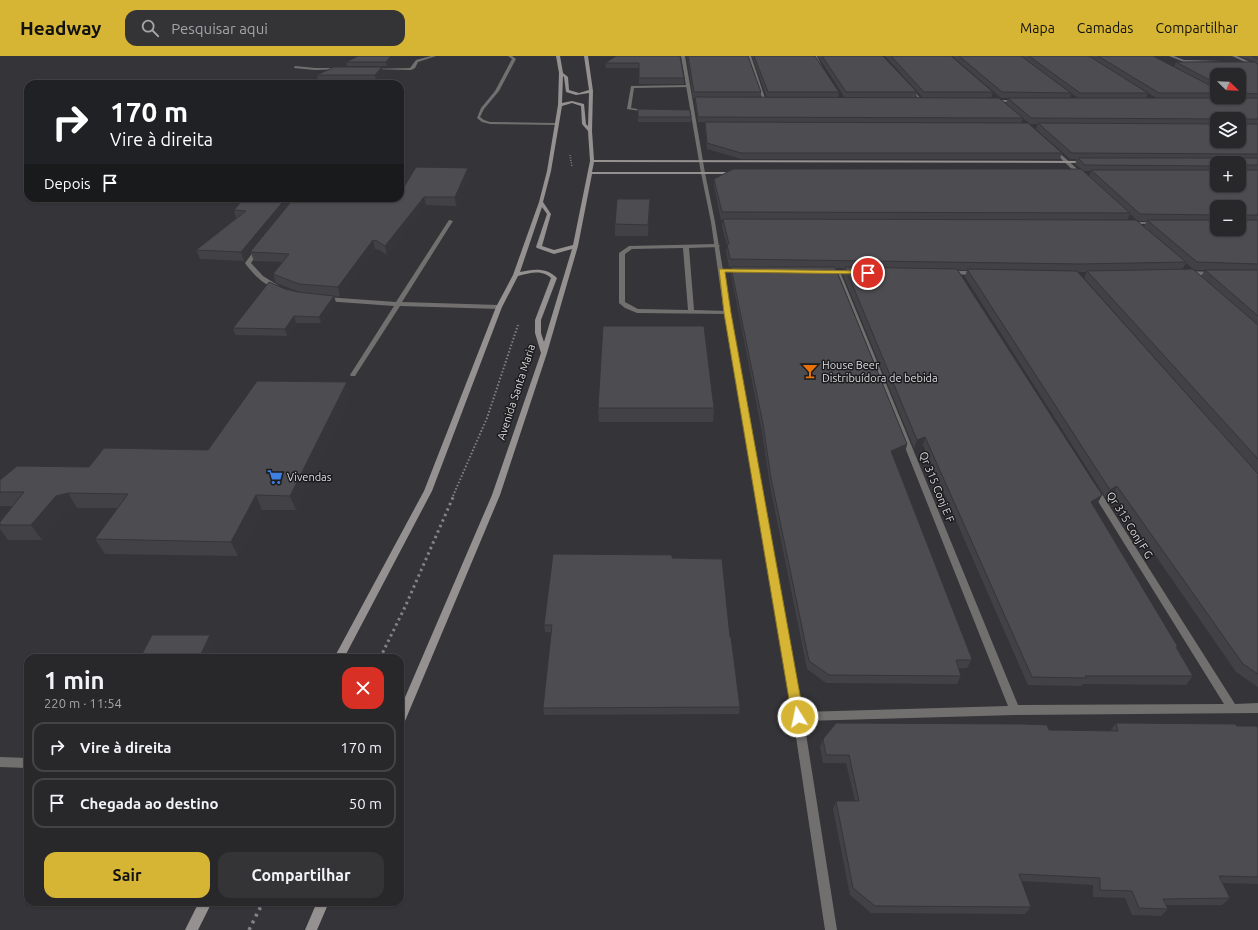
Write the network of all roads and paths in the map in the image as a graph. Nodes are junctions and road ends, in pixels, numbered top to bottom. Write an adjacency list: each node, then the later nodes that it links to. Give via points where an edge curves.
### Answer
1 (434, 56): 15 (street, via 416,61 414,68 411,69)
2 (510, 56): 38 (street, via 514,59 497,91 478,117 490,123)
3 (558, 56): 16 (main road)
4 (586, 56): 20 (main road, Avenida Santa Maria)
5 (683, 56): 19 (street)
6 (749, 56): 25 (street)
7 (815, 56): 17 (street)
8 (1171, 56): 9 (street, via 1184,61 1219,61)
9 (1210, 56)
10 (1234, 56): 12 (street)
11 (1258, 63): 12 (main road)
12 (1252, 64)
13 (295, 66): 14 (street, via 315,70)
14 (344, 69)
15 (366, 69)
16 (561, 73): 20 (main road, via 566,77 567,91 570,93 580,94); 33 (main road)
17 (827, 75)
18 (907, 84): 28 (street)
19 (689, 86): 22 (street); 35 (street, via 632,87 629,109)
20 (591, 90): 41 (main road, Avenida Santa Maria)
21 (994, 96): 31 (street)
22 (692, 100): 23 (street); 37 (street)
23 (699, 100)
24 (758, 100): 25 (street)
25 (765, 100): 26 (street)
26 (773, 100)
27 (914, 101): 28 (street)
28 (922, 101): 29 (street)
29 (930, 101)
30 (984, 101): 31 (street)
31 (1000, 101): 32 (street); 34 (street)
32 (1024, 101)
33 (560, 105): 38 (main road); 41 (main road, via 572,102 583,105 584,124)
34 (1006, 106)
35 (650, 111)
36 (686, 112): 37 (street)
37 (693, 112): 39 (street)
38 (556, 124): 53 (main road, via 549,171)
39 (695, 125): 40 (street); 44 (street)
40 (703, 125)
41 (590, 130): 43 (main road, Avenida Santa Maria)
42 (1051, 147): 45 (street)
43 (592, 161): 44 (main road); 47 (main road, Avenida Santa Maria)
44 (702, 162): 45 (main road); 48 (street)
45 (1068, 162): 46 (main road); 51 (street)
46 (1092, 162)
47 (591, 173): 48 (main road); 62 (main road, Avenida Santa Maria)
48 (703, 173): 49 (main road); 56 (street)
49 (743, 173)
50 (1070, 173): 51 (main road)
51 (1078, 173): 52 (main road)
52 (1085, 175)
53 (541, 202): 62 (main road, via 549,214 539,247 554,252); 74 (main road)
54 (451, 221): 78 (street)
55 (1128, 221): 58 (street)
56 (713, 222): 57 (street); 64 (street)
57 (721, 222)
58 (1135, 223): 59 (street); 60 (street)
59 (1165, 223)
60 (1140, 228)
61 (261, 245): 76 (street, via 248,263 262,279)
62 (575, 246): 82 (main road, Avenida Santa Maria)
63 (686, 246): 64 (street); 80 (street); 80 (street, via 631,247 626,250 622,254 622,303 637,311)
64 (717, 246): 81 (street, via 725,270)
65 (1186, 268): 72 (street)
66 (822, 272): 67 (street)
67 (838, 273): 68 (street); 88 (street, Qr 315 Conj E F)
68 (861, 273)
69 (943, 273): 70 (street, via 960,276)
70 (982, 273)
71 (1177, 273): 72 (street)
72 (1192, 273): 73 (street); 75 (street)
73 (1221, 274)
74 (516, 275): 79 (main road); 82 (main road, via 542,272 554,278 538,320 538,333)
75 (1198, 278)
76 (281, 289)
77 (315, 298): 78 (street)
78 (398, 304): 79 (street); 83 (street)
79 (499, 307): 85 (main road, via 428,491)
80 (691, 312): 81 (street)
81 (727, 313): 90 (street)
82 (544, 353): 89 (main road, Avenida Santa Maria, via 496,495)
83 (353, 374)
84 (1089, 480): 86 (street, Qr 315 Conj F G)
85 (341, 654)
86 (1232, 708): 87 (street); 88 (street)
87 (1258, 708)
88 (1015, 710): 90 (street)
89 (404, 713)
90 (798, 717): 99 (street)
91 (0, 762): 92 (street)
92 (24, 763)
93 (204, 906): 96 (main road)
94 (261, 906): 97 (path)
95 (321, 906): 98 (main road)
96 (191, 930)
97 (249, 930)
98 (311, 930)
99 (831, 930)

